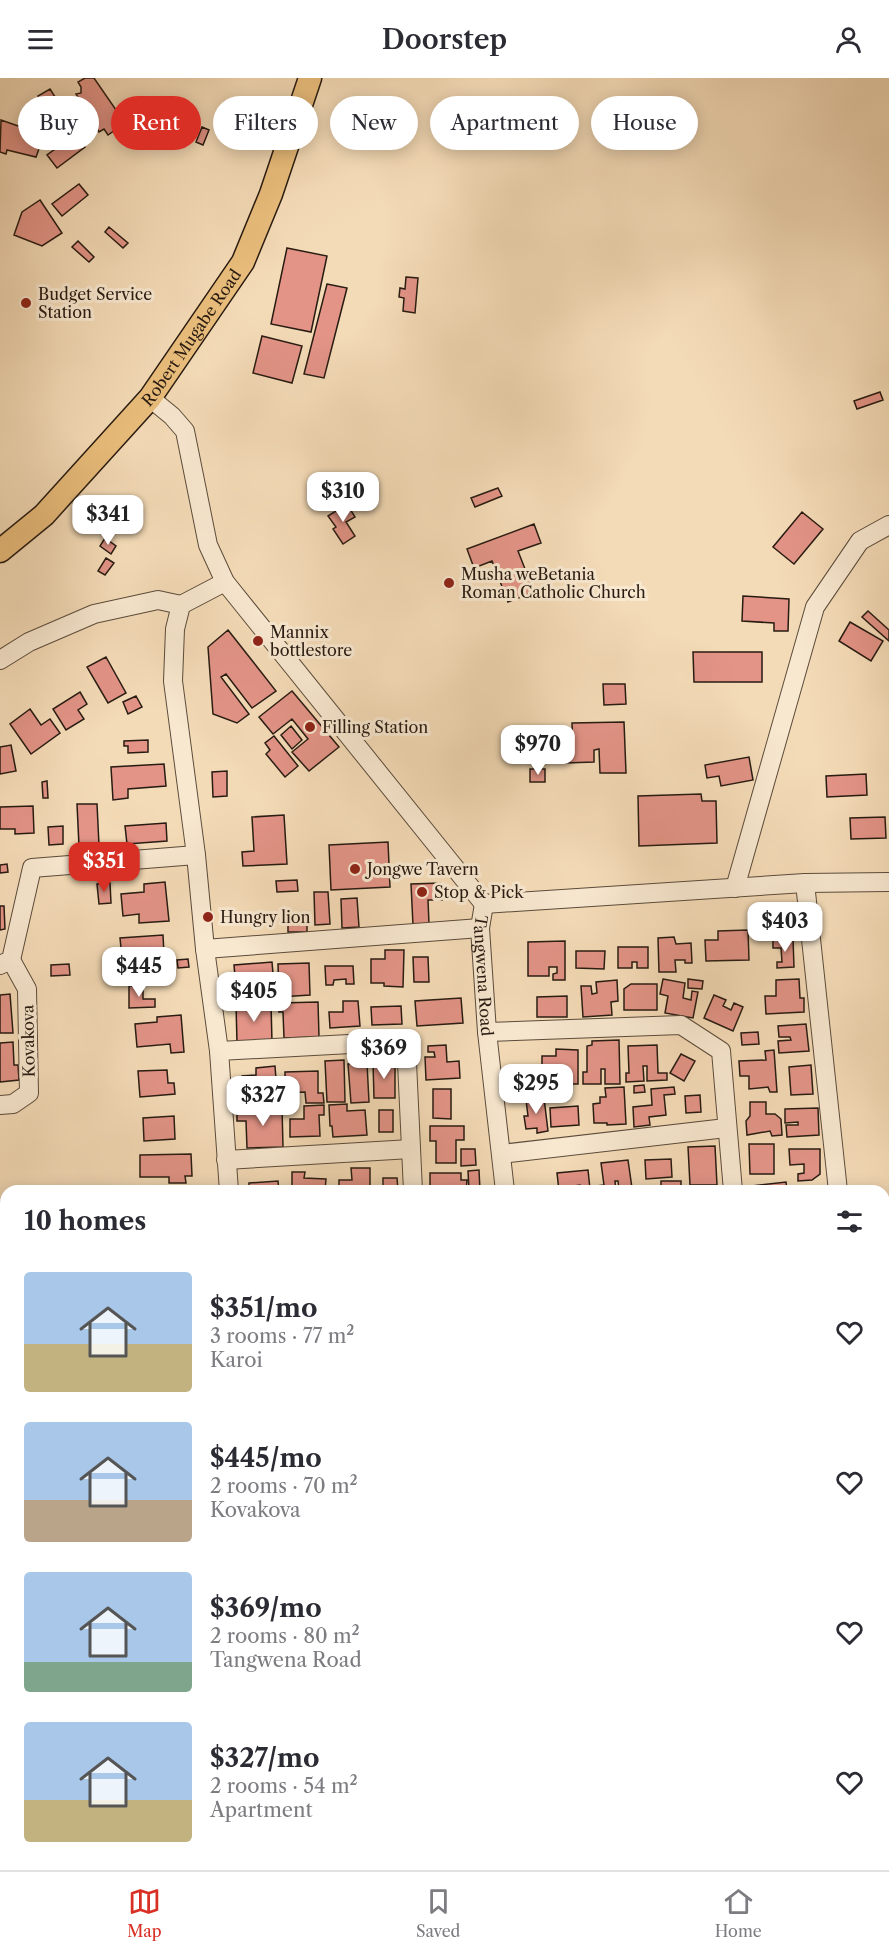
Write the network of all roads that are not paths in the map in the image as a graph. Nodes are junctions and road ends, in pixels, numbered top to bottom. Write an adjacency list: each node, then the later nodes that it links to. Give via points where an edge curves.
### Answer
1 (310, 78): 2 (main road, Robert Mugabe Road, via 271,195 243,262)
2 (150, 398): 4 (main road, Robert Mugabe Road, via 44,515); 5 (street, via 185,431 208,546)
3 (889, 525): 11 (street, via 860,541 815,607)
4 (0, 551)
5 (225, 582): 6 (street); 12 (street)
6 (182, 605): 7 (street, via 158,600 94,614 29,642); 8 (street, via 175,629 172,681)
7 (0, 660)
8 (196, 855): 14 (street); 15 (street, via 32,868)
9 (889, 882): 10 (street)
10 (805, 884): 11 (street); 27 (street)
11 (735, 888): 12 (street)
12 (484, 904): 13 (street, Tangwena Road)
13 (480, 928): 14 (street); 16 (street, Tangwena Road)
14 (205, 949): 17 (street)
15 (6, 962): 18 (street, Kovakova, via 27,989 29,1093 13,1104)
16 (487, 1032): 19 (street, via 681,1025 721,1052); 21 (street, Tangwena Road)
17 (219, 1051): 20 (street, via 406,1041); 22 (street)
18 (0, 1105)
19 (726, 1128): 21 (street); 26 (street)
20 (411, 1149): 22 (street); 24 (street)
21 (501, 1154): 25 (street, Tangwena Road)
22 (226, 1160): 23 (street)
23 (228, 1185)
24 (413, 1185)
25 (504, 1185)
26 (732, 1185)
27 (837, 1185)

